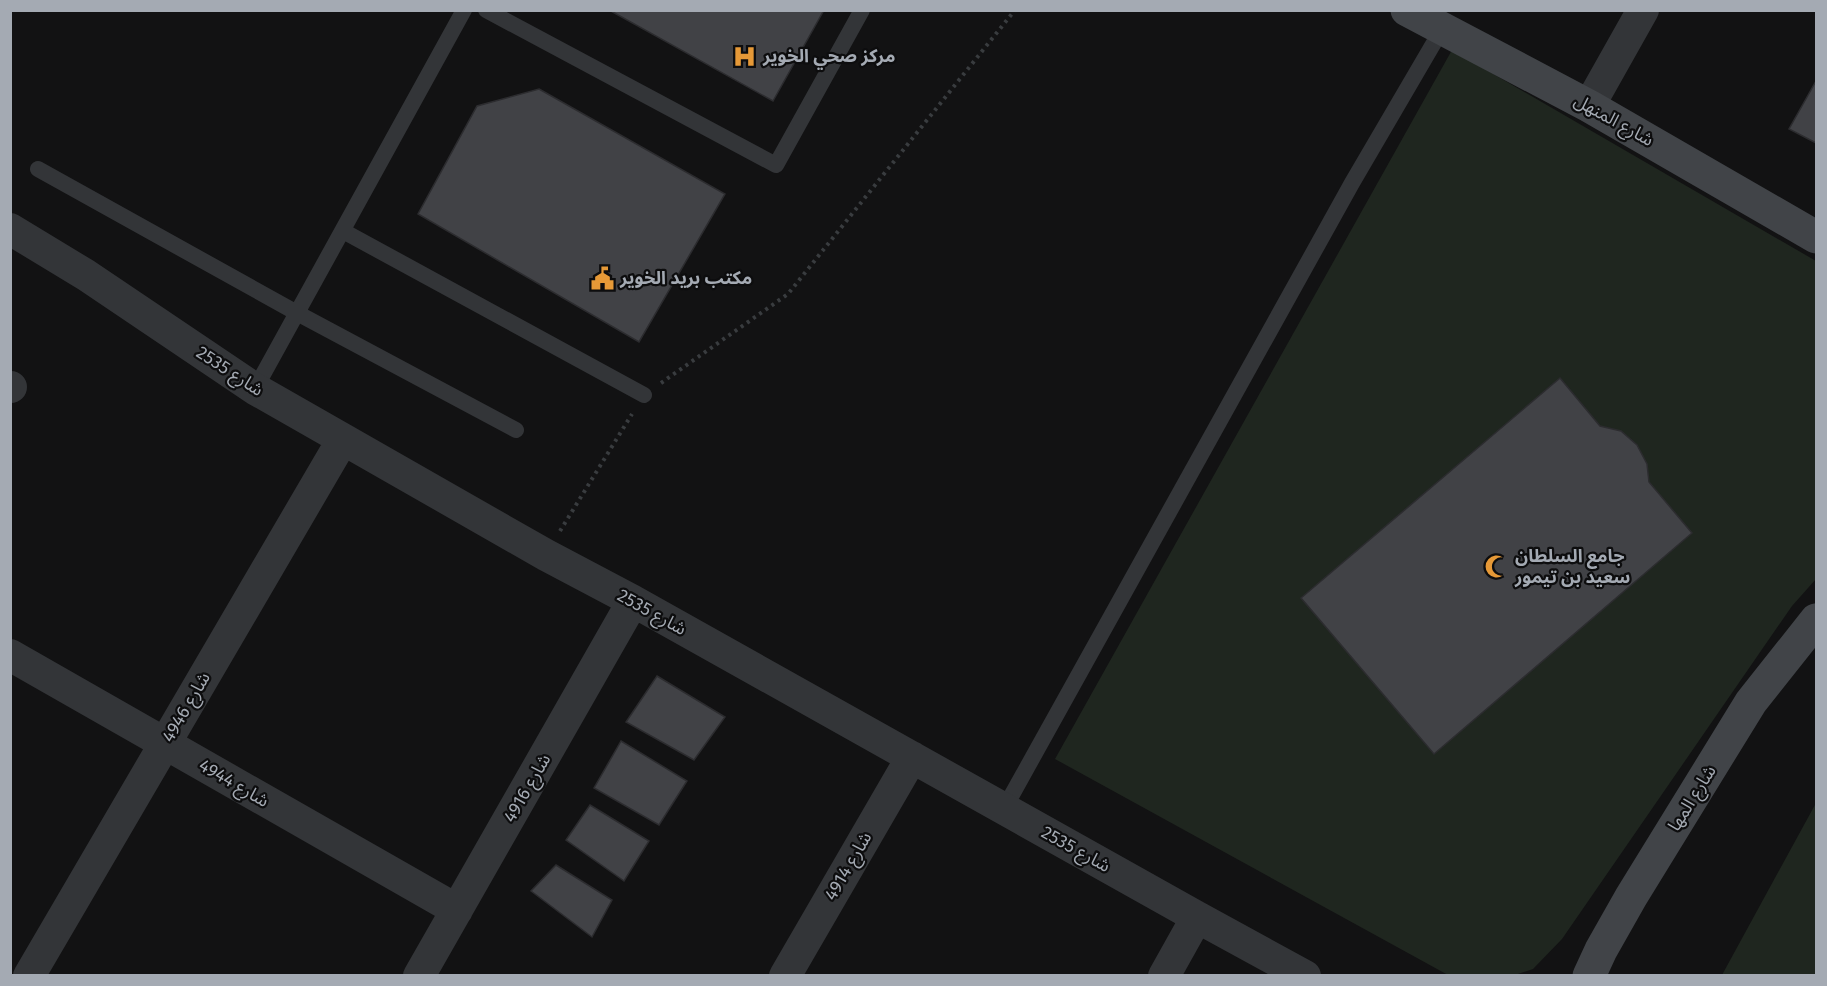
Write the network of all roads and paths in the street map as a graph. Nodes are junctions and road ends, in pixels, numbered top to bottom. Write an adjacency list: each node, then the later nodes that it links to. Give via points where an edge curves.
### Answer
1 (464, 10): 11 (lane)
2 (486, 10): 3 (lane, via 776,165)
3 (862, 10)
4 (1014, 10): 15 (path, via 788,294)
5 (1407, 10): 7 (street, شارع المنهل)
6 (1643, 10): 8 (street)
7 (1442, 29): 8 (street, شارع المنهل); 24 (lane)
8 (1590, 106): 12 (street, شارع المنهل)
9 (38, 169): 13 (lane)
10 (10, 229): 14 (street, 2535 شارع, via 86,275)
11 (343, 231): 13 (lane); 15 (lane)
12 (1816, 237)
13 (297, 313): 14 (lane); 16 (lane)
14 (255, 389): 17 (street, 2535 شارع)
15 (644, 395): 18 (path)
16 (516, 430)
17 (343, 439): 18 (street, 2535 شارع); 22 (street, 4946 شارع)
18 (546, 555): 19 (street, 2535 شارع)
19 (633, 601): 23 (street, 2535 شارع); 25 (street, 4916 شارع)
20 (1814, 625): 27 (street, شارع المها, via 1751,702)
21 (10, 655): 22 (street, 4944 شارع)
22 (165, 744): 25 (street, 4944 شارع); 28 (street, 4946 شارع)
23 (912, 757): 24 (street, 2535 شارع); 30 (street, 4914 شارع)
24 (1004, 809): 26 (street, 2535 شارع)
25 (457, 910): 29 (street, 4916 شارع)
26 (1197, 917): 31 (street); 32 (street, 2535 شارع)
27 (1595, 963): 33 (street)
28 (29, 975)
29 (419, 975)
30 (785, 975)
31 (1164, 975)
32 (1305, 975)
33 (1574, 975)

